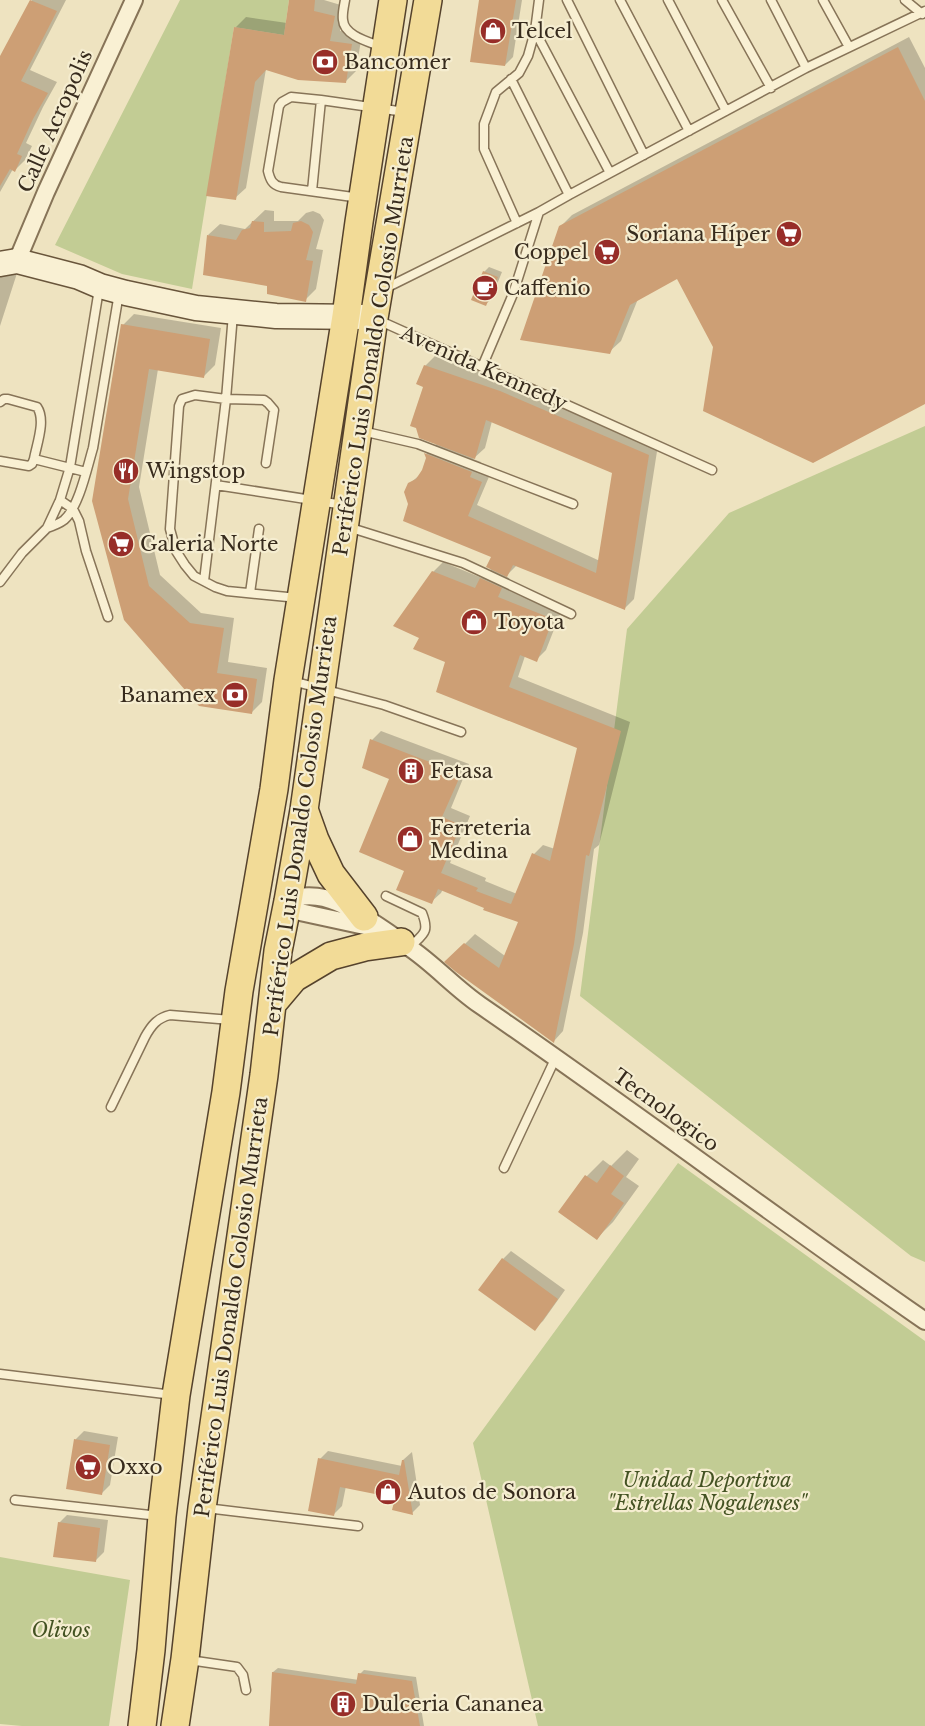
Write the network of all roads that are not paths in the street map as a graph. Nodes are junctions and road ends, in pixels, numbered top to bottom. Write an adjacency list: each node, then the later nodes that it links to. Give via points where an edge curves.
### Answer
1 (134, 0): 32 (street, Calle Acropolis, via 46,192)
2 (345, 0): 16 (lane, via 345,28)
3 (393, 0): 16 (main road, Periférico Luis Donaldo Colosio Murrieta)
4 (539, 0): 14 (lane)
5 (567, 0): 25 (lane)
6 (620, 0): 24 (lane)
7 (668, 0): 22 (lane)
8 (722, 0): 19 (lane)
9 (771, 0): 17 (lane)
10 (823, 0): 15 (lane)
11 (905, 0): 13 (lane)
12 (428, 2): 23 (main road, Periférico Luis Donaldo Colosio Murrieta)
13 (923, 12): 15 (lane)
14 (534, 31): 18 (lane, via 524,66); 26 (lane)
15 (849, 47): 17 (lane)
16 (385, 48): 21 (main road, Periférico Luis Donaldo Colosio Murrieta)
17 (806, 68): 19 (lane)
18 (511, 79): 28 (lane); 31 (lane, via 496,92 483,135 484,149)
19 (771, 88): 22 (lane)
20 (321, 100): 21 (lane); 27 (lane); 27 (lane, via 291,97 279,106 268,171 277,186)
21 (376, 107): 23 (lane); 29 (main road, Periférico Luis Donaldo Colosio Murrieta)
22 (726, 111): 24 (lane)
23 (409, 113): 34 (main road, Periférico Luis Donaldo Colosio Murrieta)
24 (689, 131): 25 (lane)
25 (644, 155): 26 (lane)
26 (610, 173): 28 (lane)
27 (312, 191): 29 (lane)
28 (569, 195): 30 (lane)
29 (363, 198): 36 (main road, Periférico Luis Donaldo Colosio Murrieta)
30 (539, 212): 31 (lane); 38 (lane, via 513,294)
31 (517, 223): 34 (lane)
32 (8, 263): 33 (street, Avenida Kennedy, via 79,277)
33 (110, 289): 35 (street, Avenida Kennedy, via 196,308); 45 (lane); 47 (lane, via 93,448)
34 (378, 292): 37 (main road, Periférico Luis Donaldo Colosio Murrieta)
35 (233, 311): 36 (street, Avenida Kennedy, via 276,316); 39 (lane)
36 (346, 316): 37 (street, Avenida Kennedy); 50 (main road, Periférico Luis Donaldo Colosio Murrieta)
37 (374, 318): 38 (lane, Avenida Kennedy); 41 (main road, Periférico Luis Donaldo Colosio Murrieta)
38 (482, 367): 46 (lane, Avenida Kennedy)
39 (226, 399): 44 (lane, via 264,400 272,406); 48 (lane); 56 (lane, via 195,395 182,399 179,406 170,529 185,565)
40 (0, 402): 42 (lane, via 8,399 37,406 40,411)
41 (358, 430): 51 (lane, via 418,444); 53 (main road, Periférico Luis Donaldo Colosio Murrieta)
42 (34, 459): 43 (lane, via 29,466); 45 (lane)
43 (0, 461)
44 (266, 463)
45 (70, 467): 47 (lane); 49 (lane)
46 (712, 470)
47 (86, 472): 52 (lane)
48 (216, 484): 50 (lane); 56 (lane)
49 (60, 500): 52 (lane); 54 (lane)
50 (317, 502): 53 (lane); 59 (main road, Periférico Luis Donaldo Colosio Murrieta)
51 (573, 504)
52 (73, 509): 54 (lane, via 58,524); 61 (lane)
53 (346, 516): 60 (lane, via 463,563); 63 (main road, Periférico Luis Donaldo Colosio Murrieta)
54 (47, 528): 57 (lane)
55 (259, 529): 58 (lane)
56 (204, 581): 58 (lane, via 226,591)
57 (0, 582)
58 (250, 593): 59 (lane)
59 (301, 598): 62 (main road, Periférico Luis Donaldo Colosio Murrieta)
60 (571, 614)
61 (108, 616)
62 (288, 680): 63 (lane); 65 (main road, Periférico Luis Donaldo Colosio Murrieta)
63 (321, 688): 64 (lane); 66 (main road, Periférico Luis Donaldo Colosio Murrieta)
64 (461, 732)
65 (274, 789): 68 (main road, via 285,812 281,868); 70 (main road, Periférico Luis Donaldo Colosio Murrieta)
66 (304, 810): 68 (main road, Periférico Luis Donaldo Colosio Murrieta); 69 (main road, via 331,874)
67 (386, 896): 69 (lane, via 422,913 427,928 425,933)
68 (288, 901): 69 (street, Tecnologico, via 300,912); 69 (street, Tecnologico, via 315,897 343,904); 70 (main road, via 254,972); 71 (main road, Periférico Luis Donaldo Colosio Murrieta)
69 (390, 934): 71 (main road, via 331,956 294,978); 73 (street, Tecnologico, via 473,1000)
70 (239, 991): 72 (main road, Periférico Luis Donaldo Colosio Murrieta)
71 (272, 1004): 80 (main road, Periférico Luis Donaldo Colosio Murrieta)
72 (234, 1021): 74 (lane, via 160,1017 145,1037); 78 (main road, Periférico Luis Donaldo Colosio Murrieta)
73 (556, 1057): 75 (lane); 76 (street, Tecnologico)
74 (111, 1107)
75 (504, 1168)
76 (925, 1322)
77 (0, 1374): 78 (lane)
78 (176, 1395): 81 (main road, Periférico Luis Donaldo Colosio Murrieta)
79 (15, 1500): 81 (lane)
80 (202, 1508): 82 (lane); 83 (main road, Periférico Luis Donaldo Colosio Murrieta)
81 (162, 1516): 85 (main road, Periférico Luis Donaldo Colosio Murrieta)
82 (358, 1526)
83 (185, 1659): 84 (lane, via 237,1667); 86 (main road, Periférico Luis Donaldo Colosio Murrieta)
84 (246, 1690)
85 (142, 1726)
86 (175, 1726)

